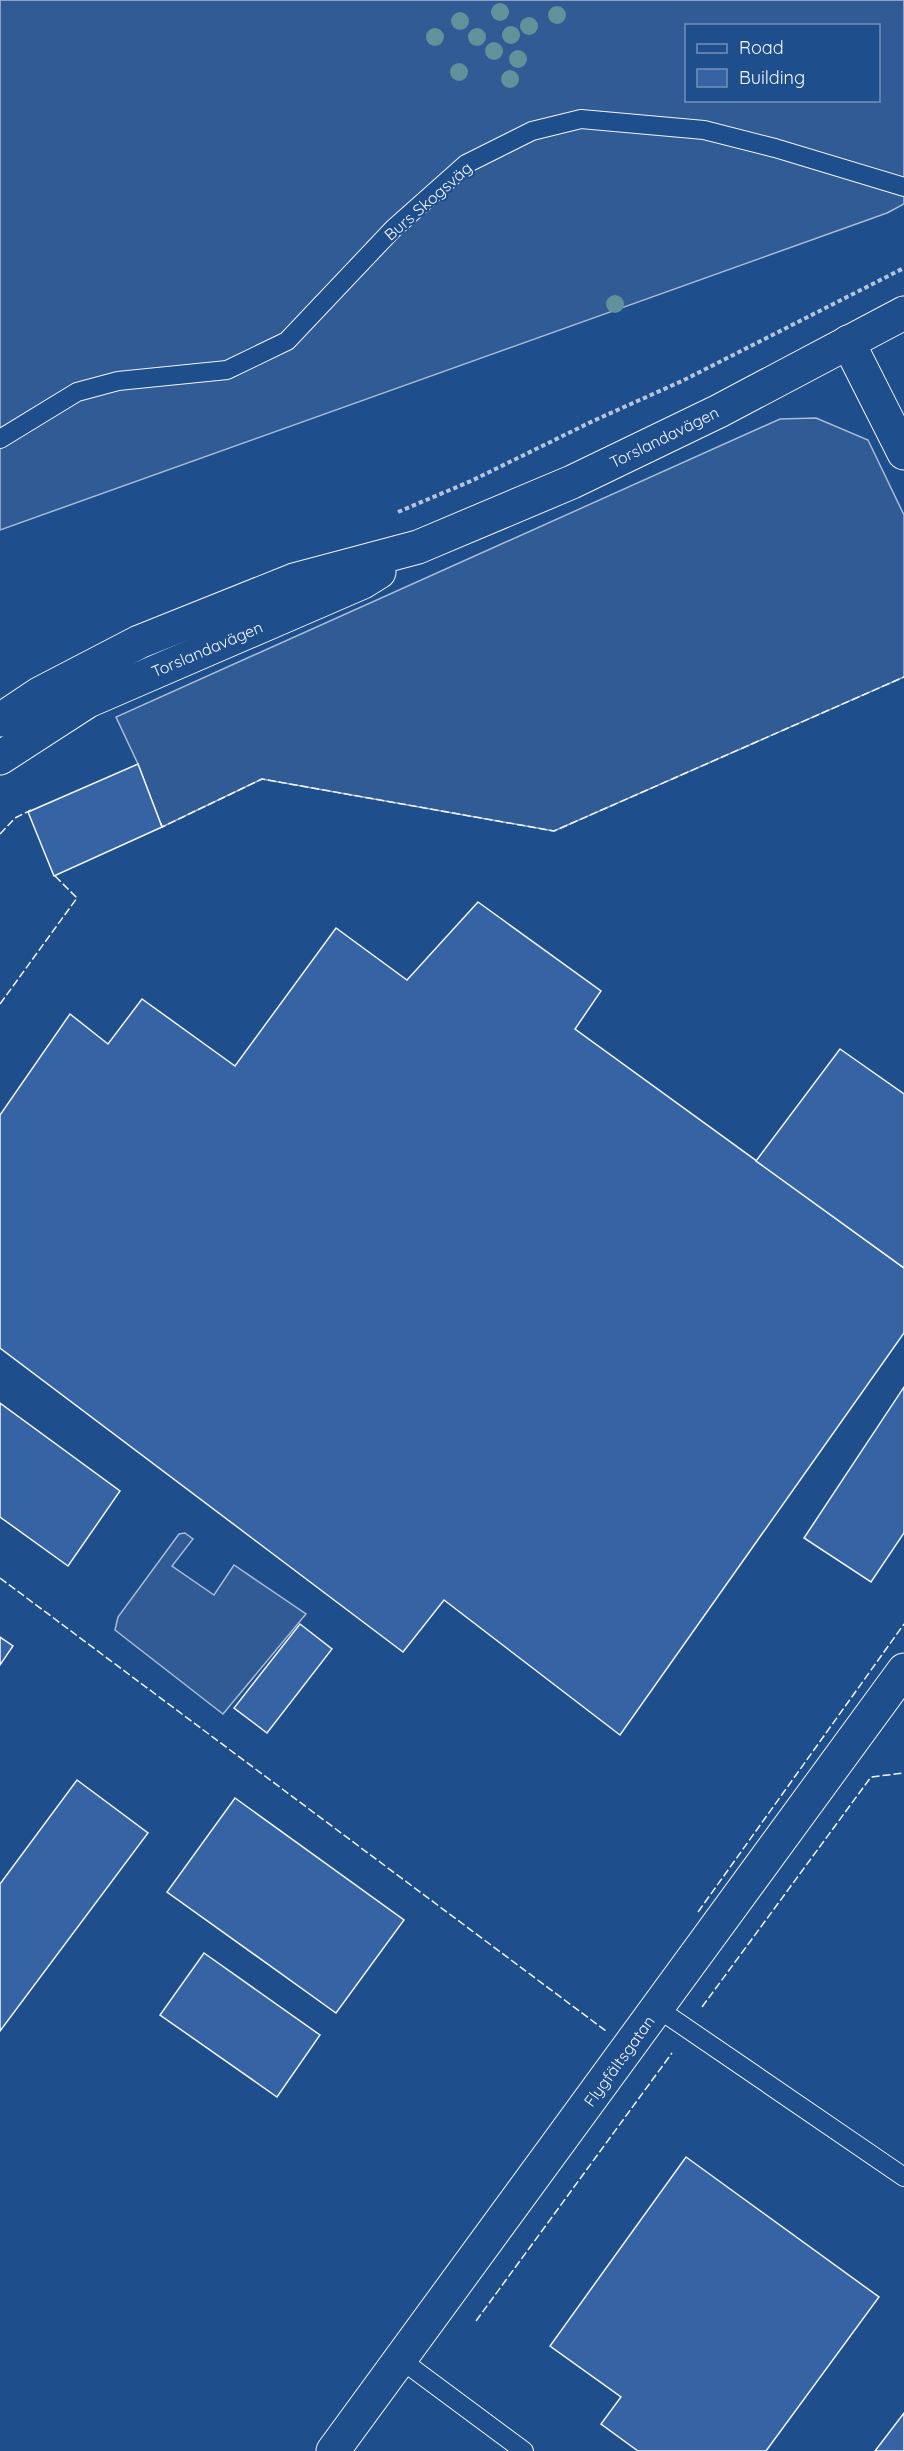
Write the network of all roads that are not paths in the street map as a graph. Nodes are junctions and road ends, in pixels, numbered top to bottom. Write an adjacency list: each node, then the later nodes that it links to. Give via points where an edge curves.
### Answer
1 (904, 187): 4 (lane, Burs Skogsväg, via 704,130 581,119 532,131 466,164 394,228 287,341 227,370 118,381 77,392)
2 (904, 313): 3 (street, Torslandavägen)
3 (848, 342): 5 (street); 6 (street, Torslandavägen, via 719,411 572,482)
4 (0, 439)
5 (904, 453)
6 (418, 547): 7 (street, Torslandavägen, via 294,580 139,642 39,694); 8 (street, Torslandavägen, via 363,582 88,701)
7 (0, 720)
8 (0, 758)
9 (904, 1670): 10 (street, Flygfältsgatan)
10 (657, 2008): 11 (lane); 12 (street, Flygfältsgatan)
11 (904, 2177)
12 (400, 2359): 13 (street, Flygfältsgatan); 14 (lane)
13 (333, 2451)
14 (524, 2451)

